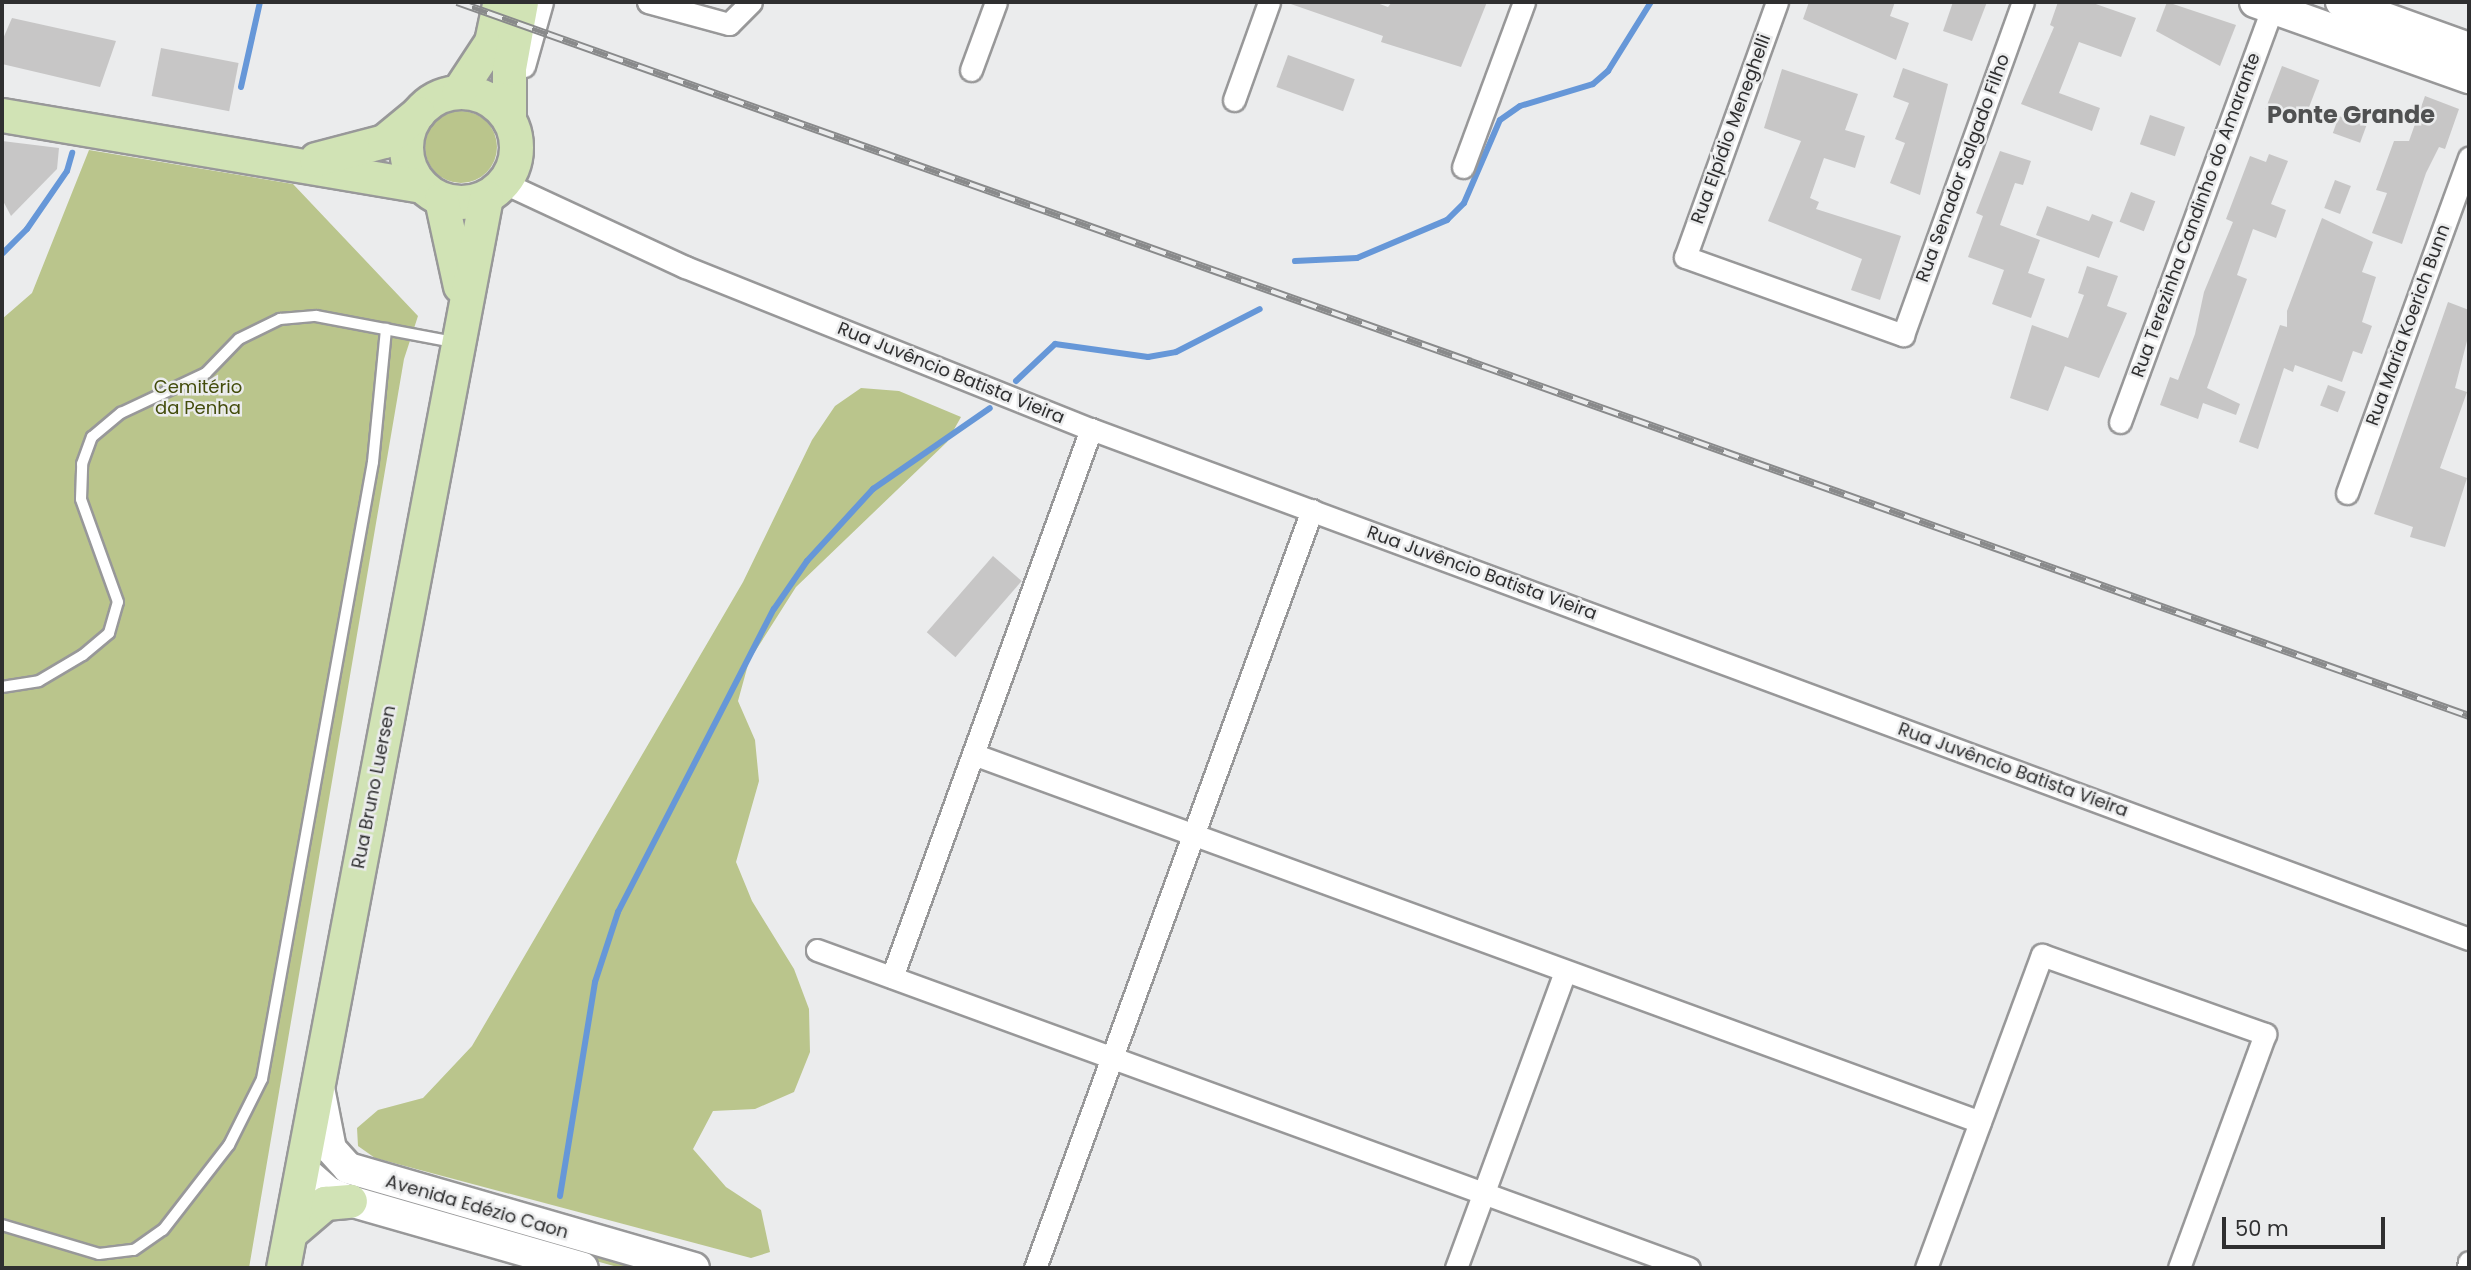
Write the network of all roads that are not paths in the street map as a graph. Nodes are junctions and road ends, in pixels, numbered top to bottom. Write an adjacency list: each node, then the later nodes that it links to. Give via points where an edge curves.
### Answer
1 (500, 2): 16 (main road, via 491,42)
2 (521, 2): 20 (main road, via 509,68)
3 (542, 2): 20 (street)
4 (648, 2): 5 (street, via 729,24)
5 (751, 2)
6 (996, 2): 14 (street)
7 (1269, 2): 17 (street)
8 (1524, 2): 23 (street)
9 (1777, 2): 28 (street, Rua Elpídio Meneghelli, via 1685,257)
10 (2023, 2): 28 (street, Rua Senador Salgado Filho)
11 (2341, 2): 13 (main road)
12 (2264, 5): 15 (main road); 30 (street, Rua Terezinha Candinho do Amarante)
13 (2469, 48)
14 (971, 70)
15 (2469, 78)
16 (457, 92): 18 (main road); 20 (main road, via 487,98)
17 (1234, 100)
18 (418, 113): 22 (main road, via 384,141); 25 (main road, via 410,127 407,158)
19 (2, 115): 22 (main road)
20 (509, 119): 24 (main road, via 517,152)
21 (2469, 157): 32 (street, Rua Maria Koerich Bunn)
22 (300, 163): 25 (main road)
23 (1463, 167)
24 (495, 190): 25 (main road, via 471,202); 26 (main road, Rua Bruno Luersen); 31 (street, Rua Juvêncio Batista Vieira)
25 (431, 193): 26 (main road, Rua Bruno Luersen)
26 (463, 306): 29 (main road, Rua Bruno Luersen)
27 (386, 329): 29 (lane); 34 (lane, via 316,316 281,319 239,340 206,373 121,413 92,437 82,464 81,499 118,602 109,633 39,681); 47 (lane, via 373,462 262,1079 229,1145 163,1230 134,1250 99,1254)
28 (1903, 335)
29 (457, 342): 42 (main road, Rua Bruno Luersen)
30 (2120, 422)
31 (1091, 429): 33 (street, Rua Juvêncio Batista Vieira); 35 (street)
32 (2347, 493)
33 (1312, 510): 36 (street); 37 (street, Rua Juvêncio Batista Vieira)
34 (2, 687)
35 (973, 754): 36 (street); 40 (street)
36 (1194, 835): 39 (street); 41 (street)
37 (2469, 939)
38 (817, 950): 40 (street)
39 (1565, 971): 43 (street); 45 (street)
40 (892, 977): 41 (street)
41 (1112, 1058): 45 (street); 53 (street)
42 (318, 1085): 44 (main road, Rua Bruno Luersen); 52 (main road, Avenida Edézio Caon, via 331,1149 348,1168)
43 (1980, 1122): 56 (street); 57 (street, via 2042,955 2265,1034)
44 (302, 1168): 46 (main road, Avenida Edézio Caon, via 328,1192); 48 (main road, Rua Bruno Luersen)
45 (1484, 1193): 54 (street); 55 (street)
46 (350, 1201): 48 (main road, via 325,1203); 51 (main road, Avenida Edézio Caon)
47 (2, 1225)
48 (290, 1232): 50 (main road, Rua Bruno Luersen)
49 (2469, 1262): 58 (street)
50 (284, 1268)
51 (583, 1268)
52 (694, 1268)
53 (1035, 1268)
54 (1456, 1268)
55 (1689, 1268)
56 (1926, 1268)
57 (2179, 1268)
58 (2468, 1268)

